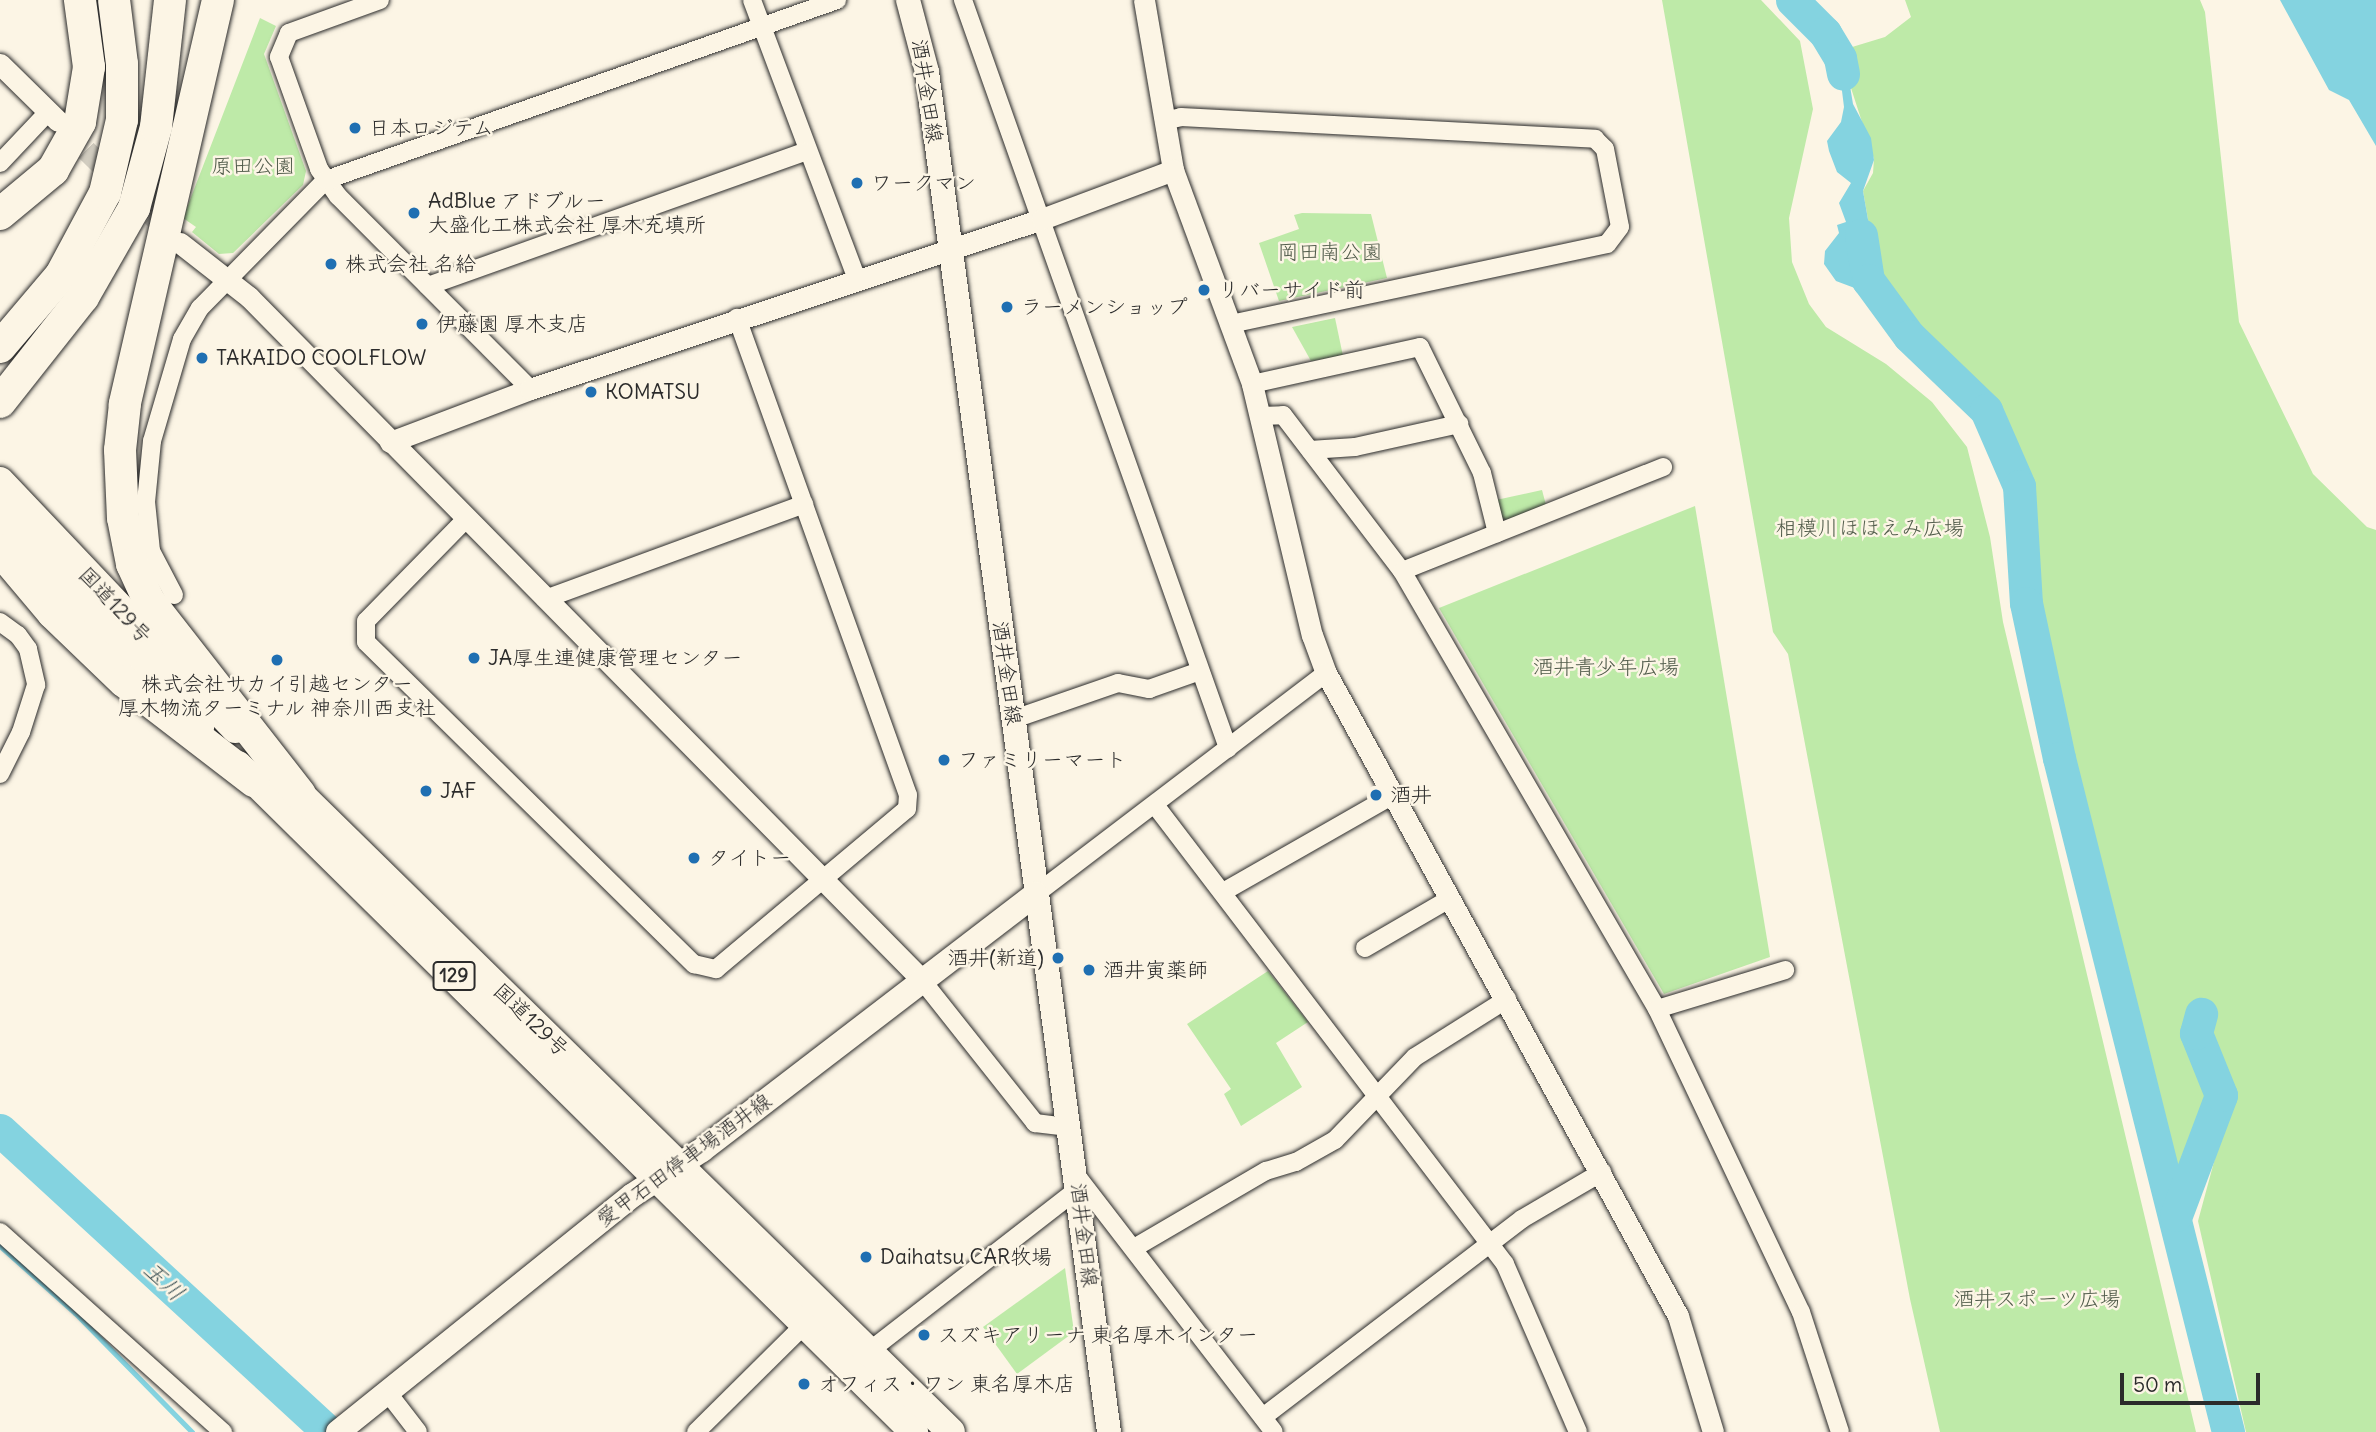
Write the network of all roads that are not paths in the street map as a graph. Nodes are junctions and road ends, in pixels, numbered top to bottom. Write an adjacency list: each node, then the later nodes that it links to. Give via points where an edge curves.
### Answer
1 (80, 0): 21 (highway, via 89,67 80,122 53,170)
2 (114, 0): 25 (highway, via 123,94 119,143 105,193)
3 (170, 0): 26 (highway, via 169,44 148,161 129,220)
4 (193, 0): 14 (highway, via 200,37)
5 (218, 0): 14 (highway)
6 (380, 0): 20 (street, via 289,33 279,57)
7 (752, 0): 12 (street)
8 (837, 0): 12 (street)
9 (908, 0): 24 (main road, 酒井金田線, via 926,72)
10 (963, 0): 22 (street)
11 (1144, 0): 16 (street)
12 (763, 28): 17 (street); 20 (street)
13 (0, 64): 15 (street)
14 (199, 83): 59 (highway, via 125,404 120,450 123,518 132,564 149,601)
15 (53, 117): 18 (street)
16 (1164, 121): 19 (street); 31 (street, via 1181,117 1595,139 1605,149 1620,227 1607,244)
17 (805, 152): 27 (street); 29 (street)
18 (0, 163)
19 (1173, 170): 22 (street); 31 (street)
20 (326, 180): 28 (street); 29 (street)
21 (0, 214)
22 (1042, 219): 24 (street); 53 (street)
23 (180, 243): 28 (street)
24 (949, 248): 27 (street); 55 (main road, 酒井金田線)
25 (77, 250): 32 (highway); 33 (highway)
26 (98, 275): 34 (highway); 37 (highway)
27 (857, 280): 30 (street)
28 (226, 282): 40 (street, via 249,297); 50 (street, via 200,308 182,339 149,461 145,502 151,551)
29 (428, 286): 36 (street)
30 (737, 318): 36 (street); 44 (street)
31 (1232, 324): 35 (street)
32 (0, 327)
33 (0, 347)
34 (0, 382)
35 (1252, 384): 38 (street); 39 (street, via 1420,347)
36 (530, 388): 40 (street)
37 (0, 402)
38 (1260, 415): 41 (street, via 1283,415); 54 (street, via 1312,635)
39 (1459, 424): 41 (street, via 1355,447); 47 (street, via 1482,473)
40 (390, 442): 46 (street)
41 (1310, 450): 49 (street)
42 (1664, 467): 47 (street)
43 (0, 481): 59 (highway, 国道129号 / 129)
44 (804, 504): 51 (street); 62 (street, via 908,795 907,809)
45 (0, 515): 58 (highway, 国道129号 / 129)
46 (465, 520): 51 (street); 62 (street, via 366,621 366,642 694,964 716,969)
47 (1497, 533): 49 (street)
48 (0, 550): 58 (highway, via 53,613 124,681)
49 (1402, 571): 70 (street)
50 (174, 594)
51 (545, 599): 62 (street)
52 (0, 622): 57 (street, via 28,649 36,685 22,732)
53 (1200, 671): 55 (street, via 1149,689 1118,683); 56 (street)
54 (1326, 673): 56 (street); 60 (street)
55 (1014, 719): 64 (main road, 酒井金田線)
56 (1228, 748): 61 (street)
57 (0, 774)
58 (254, 782): 73 (highway, 国道129号 / 129)
59 (300, 794): 73 (highway, 国道129号 / 129)
60 (1393, 795): 63 (street); 65 (street)
61 (1155, 805): 63 (street); 64 (street)
62 (824, 882): 68 (street)
63 (1223, 892): 71 (street)
64 (1036, 894): 68 (main road, 愛甲石田停車場酒井線); 72 (main road, 酒井金田線)
65 (1451, 898): 66 (street); 69 (street)
66 (1372, 938)
67 (1785, 970): 70 (street)
68 (921, 979): 72 (street, via 1035,1123); 73 (main road, 愛甲石田停車場酒井線)
69 (1507, 999): 71 (street, via 1415,1057); 74 (street)
70 (1657, 1009): 93 (street, via 1801,1312)
71 (1376, 1095): 77 (street); 78 (street, via 1335,1140 1296,1162 1266,1171)
72 (1069, 1127): 75 (main road, 酒井金田線)
73 (669, 1171): 79 (highway, 国道129号 / 129); 80 (highway, 国道129号 / 129); 81 (main road, 愛甲石田停車場酒井線)
74 (1602, 1172): 77 (street, via 1546,1203); 92 (street, via 1678,1316)
75 (1077, 1182): 78 (street); 80 (street); 89 (main road, 酒井金田線)
76 (0, 1232): 83 (street)
77 (1489, 1244): 82 (street); 91 (street, via 1505,1264)
78 (1135, 1248): 82 (street)
79 (804, 1325): 86 (street); 87 (highway, 国道129号 / 129)
80 (868, 1352): 88 (highway, 国道129号 / 129)
81 (384, 1395): 84 (main road, 愛甲石田停車場酒井線); 85 (street)
82 (1263, 1417): 90 (street)
83 (223, 1432)
84 (338, 1432)
85 (418, 1432)
86 (696, 1432)
87 (914, 1432)
88 (951, 1432)
89 (1109, 1432)
90 (1274, 1432)
91 (1578, 1432)
92 (1713, 1432)
93 (1840, 1432)

